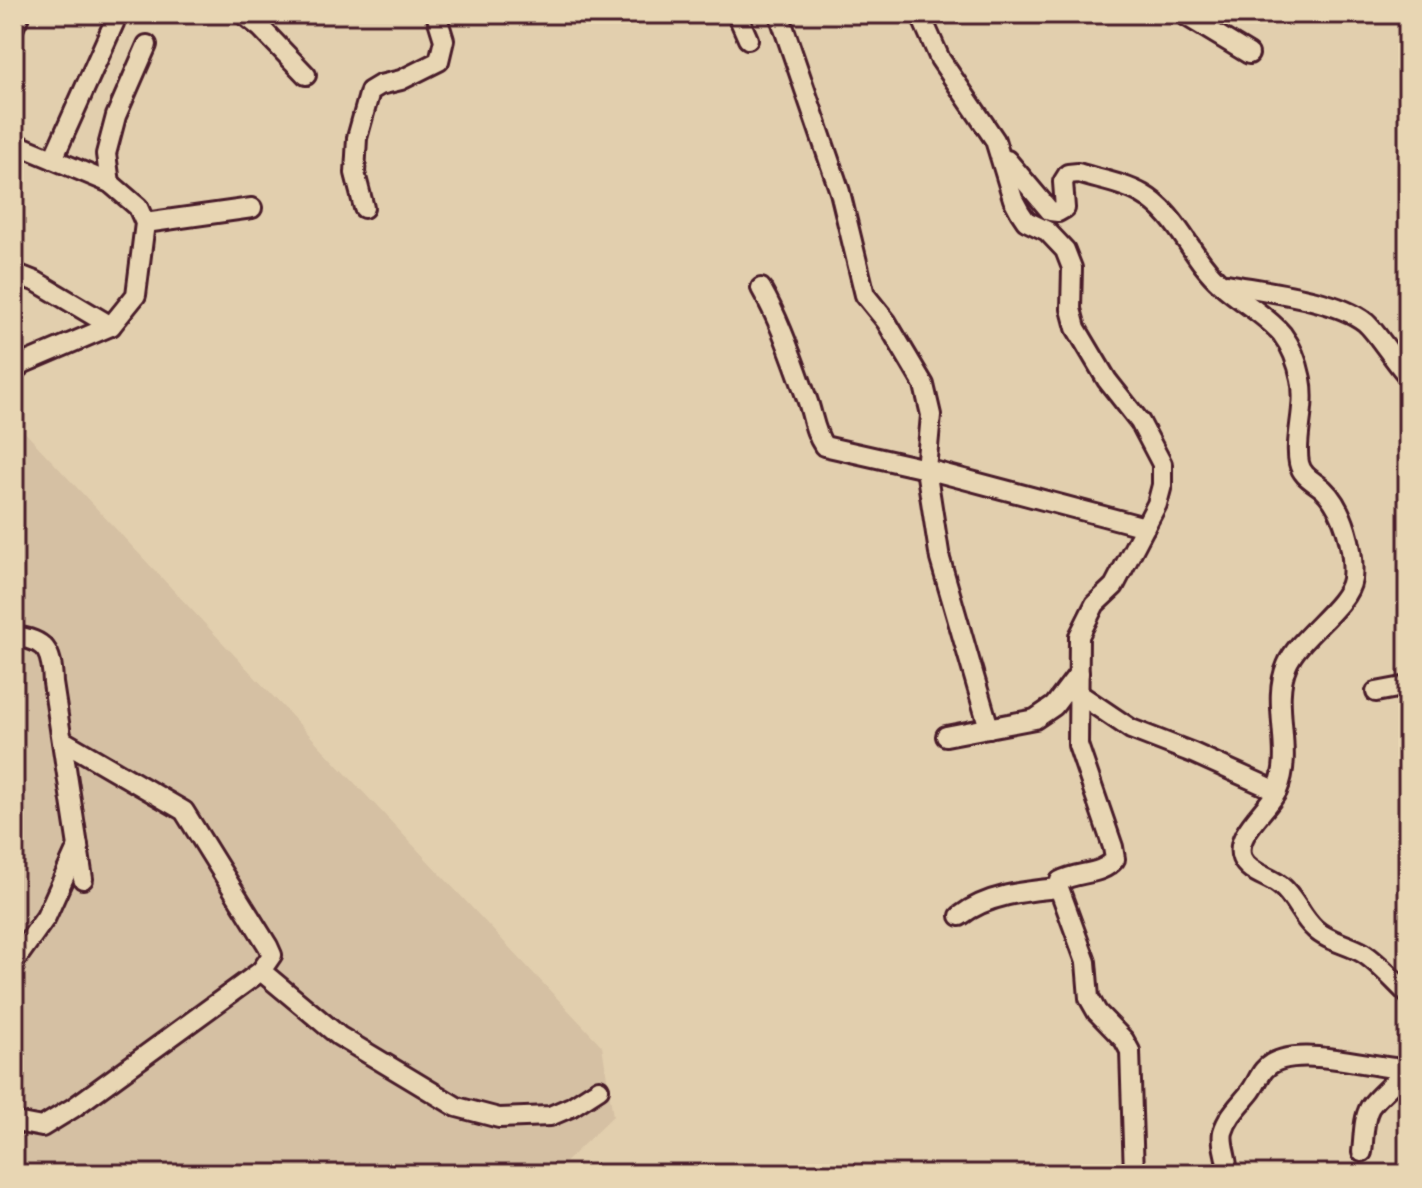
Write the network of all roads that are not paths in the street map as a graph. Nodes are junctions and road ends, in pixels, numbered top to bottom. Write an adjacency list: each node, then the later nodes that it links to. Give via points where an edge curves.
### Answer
1 (20, 14): 9 (street)
2 (118, 14): 16 (street)
3 (243, 14): 13 (street)
4 (436, 14): 19 (street, via 444,40 439,61 370,91 357,138 355,173)
5 (737, 14): 10 (street)
6 (779, 14): 27 (street, via 840,192 865,295 924,385 931,415)
7 (920, 14): 14 (street, via 940,59)
8 (1183, 14): 12 (street)
9 (14, 27)
10 (748, 39)
11 (147, 45): 17 (street, via 116,116 106,154)
12 (1249, 54)
13 (306, 75)
14 (995, 140): 22 (street, via 1050,211 1065,208 1063,182 1068,174 1142,194 1180,230); 28 (street, via 1020,212 1065,250 1072,268 1076,328 1162,464 1157,504)
15 (14, 143): 16 (street)
16 (53, 159): 17 (street)
17 (110, 183): 20 (street, via 138,207)
18 (252, 208): 20 (street)
19 (364, 208)
20 (145, 223): 24 (street, via 136,295)
21 (14, 273): 24 (street)
22 (1220, 283): 26 (street, via 1321,303 1366,322); 37 (street, via 1285,337 1301,379 1299,464 1335,504 1350,544 1348,592 1316,625 1283,675 1282,772)
23 (761, 288): 27 (street, via 783,332 824,446)
24 (111, 326): 25 (street)
25 (14, 371)
26 (1408, 376)
27 (926, 469): 28 (street); 34 (street, via 940,559)
28 (1145, 527): 30 (street, via 1114,586 1095,604 1079,636)
29 (14, 642): 36 (street, via 19,637 36,639 52,657)
30 (1079, 673): 33 (street); 34 (street, via 1054,706 1035,719)
31 (1408, 686): 32 (street)
32 (1376, 692)
33 (1079, 694): 37 (street, via 1131,729); 40 (street, via 1078,745 1115,859 1094,872 1069,876)
34 (989, 728): 35 (street)
35 (946, 736)
36 (62, 740): 38 (street); 43 (street, via 184,811 268,946 272,955)
37 (1277, 791): 44 (street, via 1242,843 1245,864 1285,889 1315,929 1366,955)
38 (78, 845): 39 (street); 42 (street, via 46,917)
39 (83, 879)
40 (1059, 888): 41 (street, via 973,905); 49 (street, via 1086,962 1089,998 1130,1051)
41 (960, 916)
42 (14, 962)
43 (261, 971): 46 (street, via 339,1036 457,1107 499,1118 550,1116); 47 (street, via 73,1108 42,1127)
44 (1408, 994)
45 (1407, 1069): 48 (street, via 1368,1109); 50 (street, via 1300,1056 1278,1059 1264,1069 1228,1119 1222,1135)
46 (599, 1089)
47 (16, 1122)
48 (1362, 1152)
49 (1134, 1174)
50 (1227, 1174)

